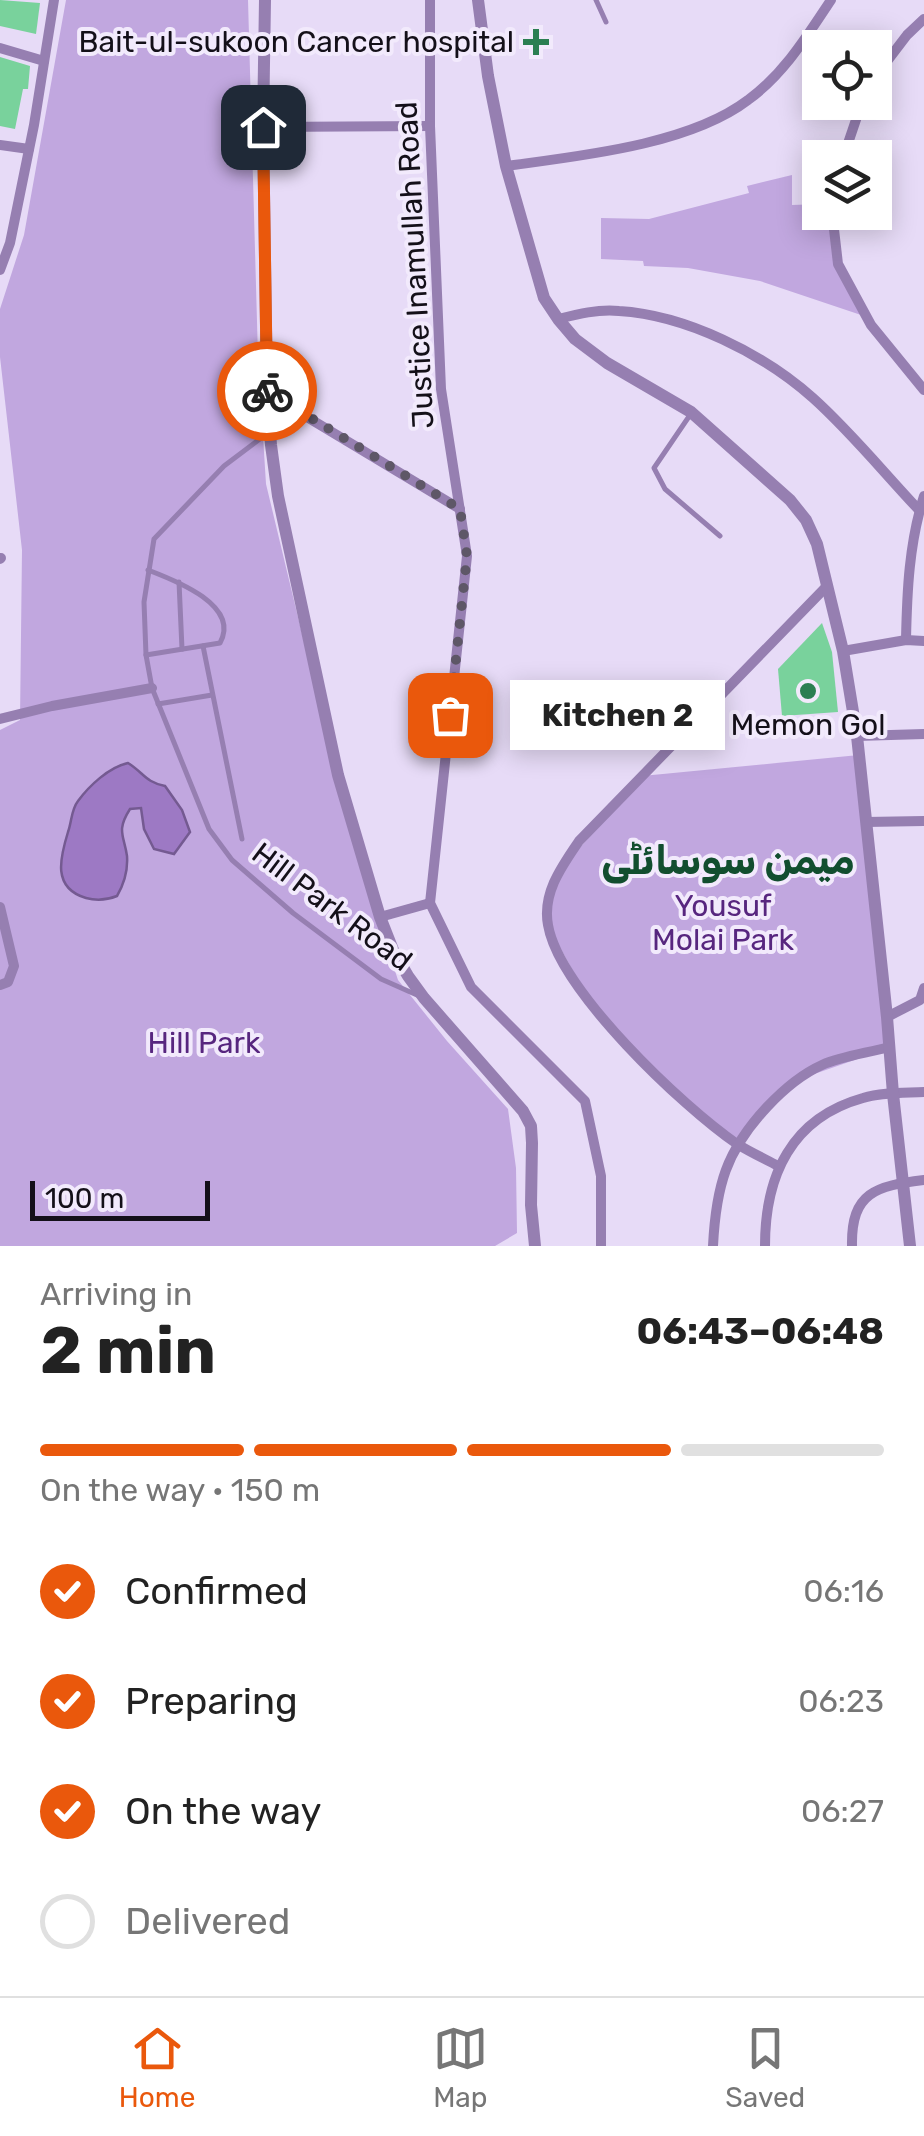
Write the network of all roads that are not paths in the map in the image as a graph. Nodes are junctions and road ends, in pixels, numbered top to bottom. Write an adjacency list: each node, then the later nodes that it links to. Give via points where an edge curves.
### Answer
1 (54, 0): 11 (street)
2 (265, 0): 13 (street)
3 (430, 0): 12 (street, Justice Inamullah Road)
4 (478, 0): 16 (street)
5 (596, 0): 8 (lane)
6 (831, 0): 16 (street, via 776,76 747,102 700,127)
7 (924, 19): 10 (street)
8 (606, 22)
9 (0, 48): 11 (street)
10 (892, 55)
11 (44, 61): 15 (street)
12 (430, 126): 13 (street); 25 (street, Justice Inamullah Road, via 441,389)
13 (263, 127): 21 (street)
14 (0, 145): 15 (street)
15 (29, 150): 18 (street)
16 (506, 166): 19 (street, via 544,298)
17 (834, 230): 20 (street, via 838,264 870,324)
18 (0, 270)
19 (558, 319): 22 (street, via 607,363); 26 (street, via 618,311 726,341 813,398)
20 (924, 390)
21 (267, 392): 23 (street); 25 (street)
22 (691, 412): 27 (lane, via 654,468 666,489); 30 (street, via 806,520)
23 (270, 431): 28 (lane, Hill Park Road, via 224,466 154,538); 48 (street, via 338,775)
24 (924, 496): 26 (street)
25 (460, 509): 46 (street, Justice Inamullah Road, via 467,556)
26 (919, 510): 31 (street)
27 (720, 536)
28 (148, 570): 29 (lane); 36 (lane, Hill Park Road)
29 (178, 582): 33 (lane, via 210,603 222,622 224,639); 34 (lane)
30 (826, 587): 35 (street); 56 (street, via 579,840 547,903 559,956 592,1005 657,1078)
31 (906, 640): 32 (street); 35 (street)
32 (924, 641)
33 (203, 646): 34 (lane); 38 (lane)
34 (182, 650): 36 (lane)
35 (843, 651): 42 (street)
36 (146, 655): 37 (lane, Hill Park Road)
37 (152, 688): 39 (lane, Hill Park Road); 40 (street)
38 (212, 695): 39 (lane); 45 (lane)
39 (158, 704): 51 (lane, Hill Park Road, via 208,829 232,860 381,979)
40 (0, 720)
41 (924, 734): 42 (street)
42 (857, 736): 44 (street)
43 (924, 821): 44 (street)
44 (866, 822): 52 (street)
45 (242, 838)
46 (430, 903): 48 (street); 62 (street, via 471,987 585,1101 601,1176)
47 (0, 907): 49 (street, via 14,966 8,982)
48 (380, 917): 51 (street)
49 (0, 984)
50 (924, 988): 52 (street, via 920,1000)
51 (424, 998): 61 (street, via 523,1110 530,1126)
52 (887, 1017): 53 (street)
53 (889, 1047): 55 (street); 56 (street, via 824,1064 797,1080)
54 (924, 1092): 55 (street)
55 (892, 1094): 57 (street, via 867,1096 818,1117); 59 (street)
56 (737, 1144): 57 (street); 63 (street, via 718,1196)
57 (778, 1166): 64 (street)
58 (924, 1180): 59 (street)
59 (903, 1182): 60 (street); 65 (street, via 873,1192 859,1205)
60 (907, 1245)
61 (535, 1246)
62 (601, 1246)
63 (713, 1246)
64 (765, 1246)
65 (852, 1246)

